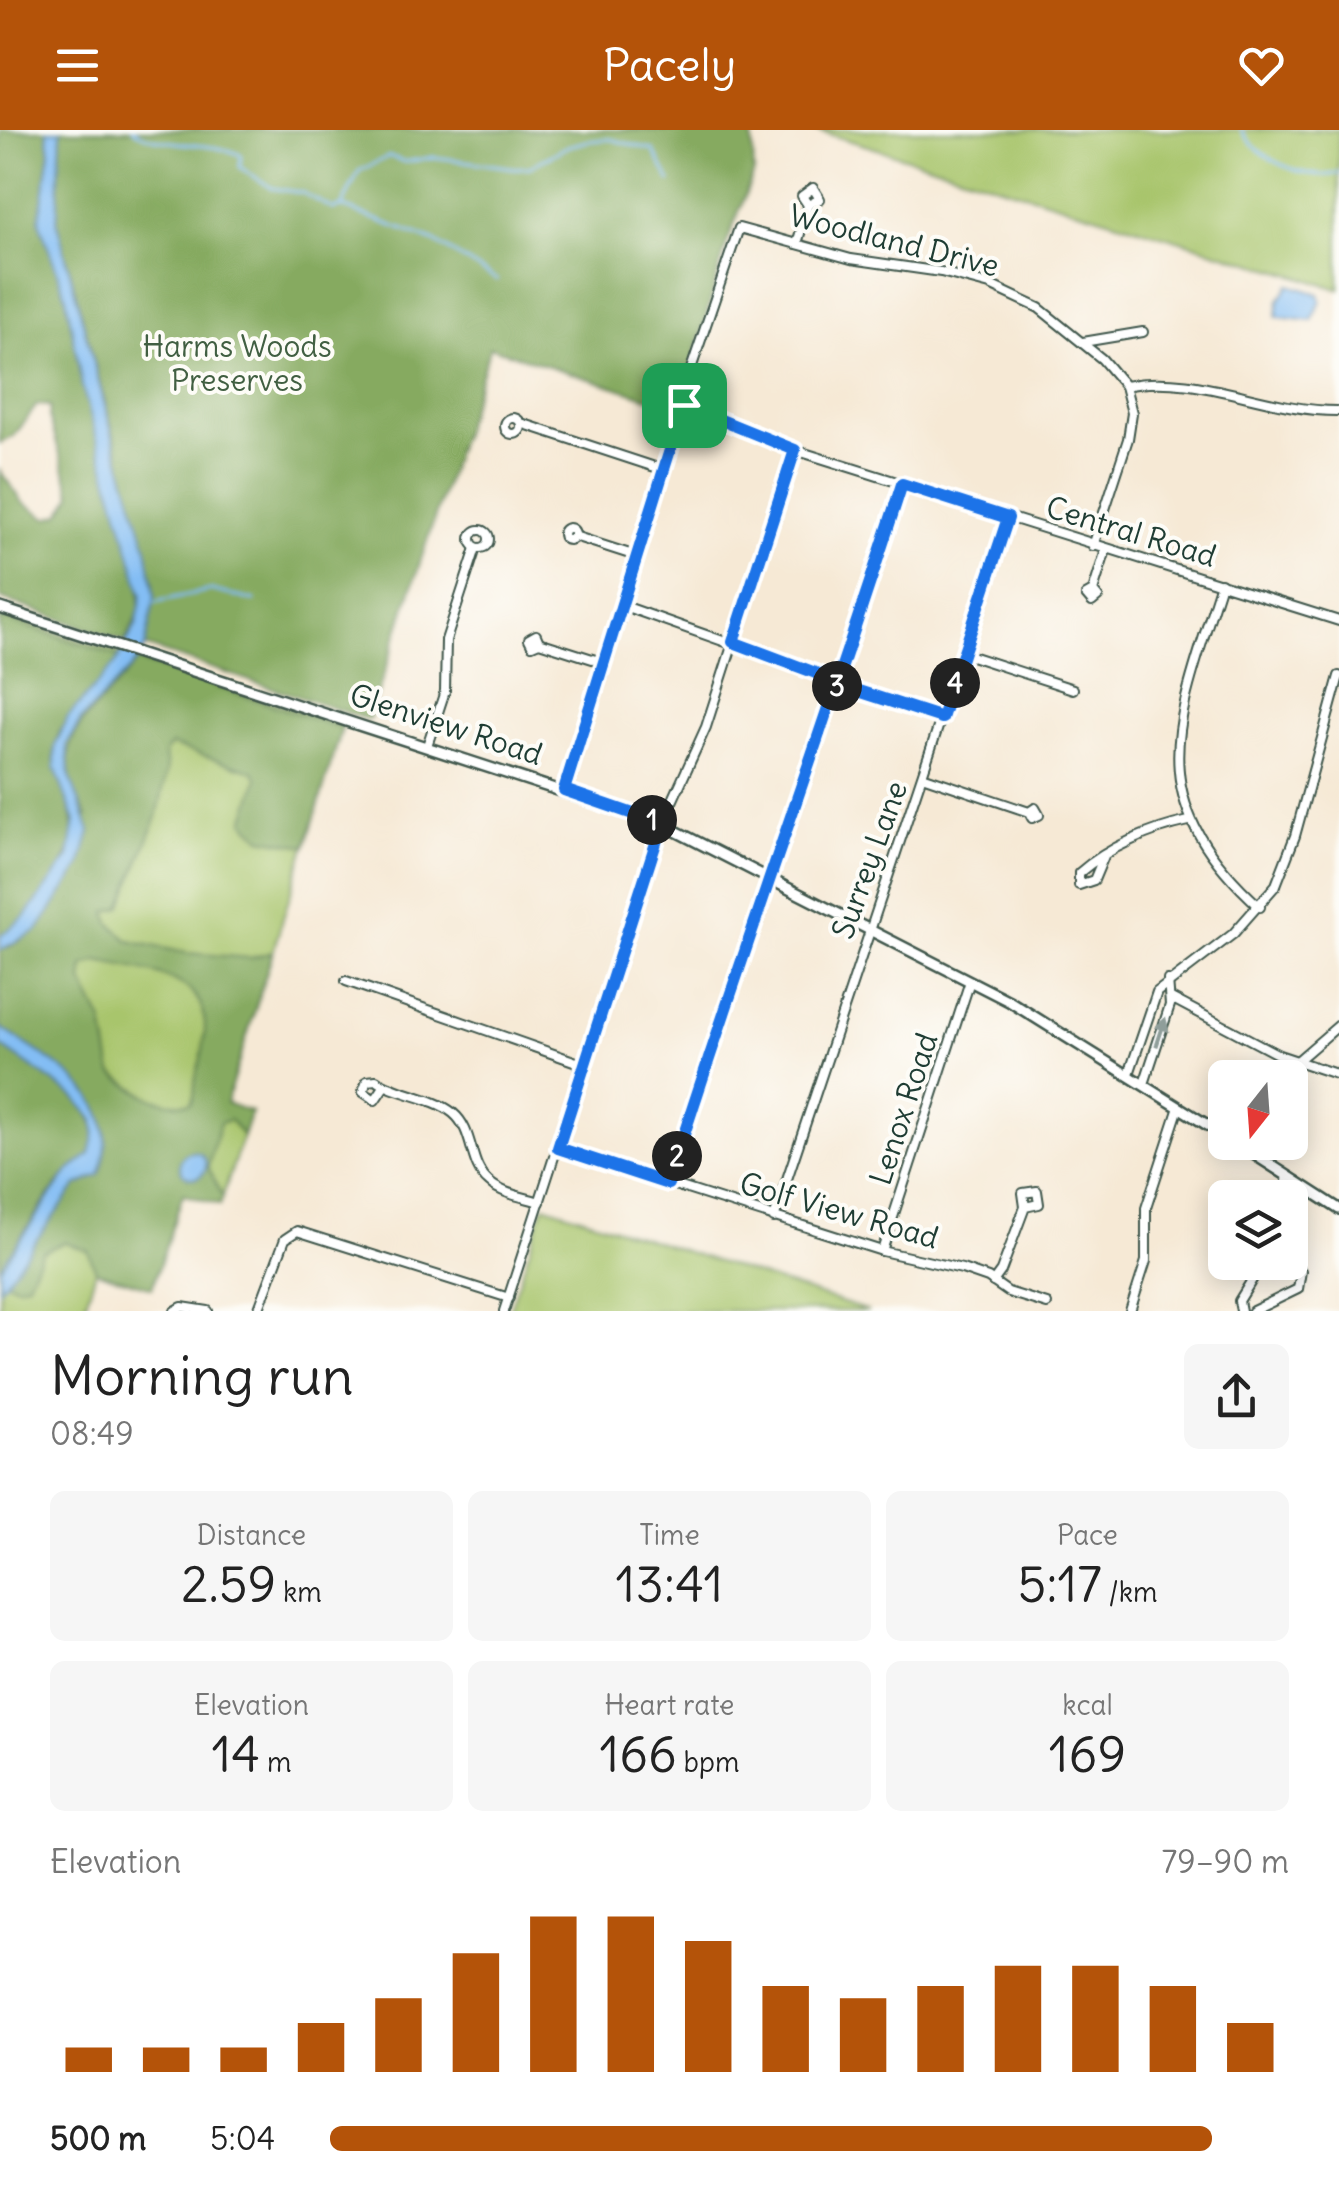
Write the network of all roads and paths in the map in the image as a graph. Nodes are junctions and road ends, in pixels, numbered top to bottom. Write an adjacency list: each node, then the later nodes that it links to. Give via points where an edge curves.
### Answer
1 (808, 205): 2 (street)
2 (797, 244): 4 (street, Woodland Drive, via 990,284 1039,308); 6 (street, Woodland Drive, via 739,228)
3 (1143, 332): 4 (street)
4 (1083, 342): 5 (street, Woodland Drive)
5 (1125, 386): 7 (street, via 1188,385 1297,409); 14 (street, via 1132,414 1128,439)
6 (684, 405): 9 (street, Central Road); 10 (street)
7 (1339, 411)
8 (521, 423): 10 (street)
9 (795, 450): 11 (street, Central Road); 24 (street)
10 (664, 470): 17 (street)
11 (902, 484): 12 (street, Central Road); 28 (street)
12 (1008, 518): 14 (street, Central Road); 25 (street, Surrey Lane)
13 (574, 536): 17 (street)
14 (1094, 546): 16 (street, Central Road)
15 (476, 548): 31 (street, via 446,640 445,690)
16 (1106, 550): 18 (street, Central Road); 19 (street)
17 (636, 556): 20 (street)
18 (1221, 583): 22 (street, Central Road); 35 (street, via 1180,718 1179,775)
19 (1093, 590)
20 (624, 606): 24 (street); 26 (street)
21 (0, 608): 31 (main road, Glenview Road)
22 (1339, 621)
23 (539, 642): 26 (street)
24 (733, 642): 28 (street); 36 (street, via 706,727)
25 (965, 654): 29 (street); 30 (street, Surrey Lane)
26 (604, 663): 33 (street)
27 (1339, 676): 39 (street, via 1288,858)
28 (838, 682): 30 (street); 38 (street)
29 (1073, 688)
30 (942, 718): 32 (street, Surrey Lane)
31 (427, 746): 33 (main road, Glenview Road)
32 (924, 777): 34 (street); 40 (street, Surrey Lane)
33 (564, 790): 36 (main road, Glenview Road)
34 (1029, 812)
35 (1189, 821): 37 (street, via 1154,830); 39 (street, via 1224,872)
36 (662, 824): 38 (main road, Glenview Road); 48 (street)
37 (1104, 856)
38 (768, 876): 40 (main road, Glenview Road); 60 (street)
39 (1260, 907): 42 (street)
40 (870, 929): 41 (main road, Glenview Road); 64 (street, Surrey Lane)
41 (970, 980): 50 (main road, Glenview Road); 65 (street, Lenox Road)
42 (1168, 980): 44 (street); 50 (street, via 1152,999)
43 (346, 981): 48 (street)
44 (1171, 998): 46 (street); 52 (street, one-way to 44)
45 (1339, 1025): 47 (street)
46 (1292, 1060)
47 (1298, 1060)
48 (585, 1065): 56 (street)
49 (1308, 1066): 51 (street)
50 (1128, 1074): 52 (main road, Glenview Road)
51 (1339, 1075)
52 (1144, 1084): 54 (main road, Glenview Road)
53 (383, 1088): 61 (street, via 454,1114 490,1183)
54 (1179, 1107): 55 (main road, Glenview Road); 75 (street, via 1146,1208 1146,1261)
55 (1208, 1125)
56 (558, 1148): 60 (street, Golf View Road); 61 (street)
57 (1263, 1160): 58 (main road)
58 (1288, 1176): 59 (street); 63 (main road)
59 (1287, 1180)
60 (668, 1184): 64 (street, Golf View Road)
61 (540, 1202): 69 (street)
62 (1025, 1206): 68 (street)
63 (1339, 1209)
64 (774, 1218): 65 (street, Golf View Road)
65 (882, 1251): 68 (street, Golf View Road)
66 (1252, 1280): 76 (street, via 1239,1301)
67 (1299, 1280): 77 (street, via 1298,1289)
68 (993, 1282): 70 (street, Golf View Road)
69 (508, 1298): 73 (street, via 296,1231 284,1238); 74 (street)
70 (1047, 1304)
71 (174, 1311): 72 (street)
72 (208, 1311)
73 (258, 1311)
74 (504, 1311)
75 (1130, 1311)
76 (1241, 1311)
77 (1253, 1311)

